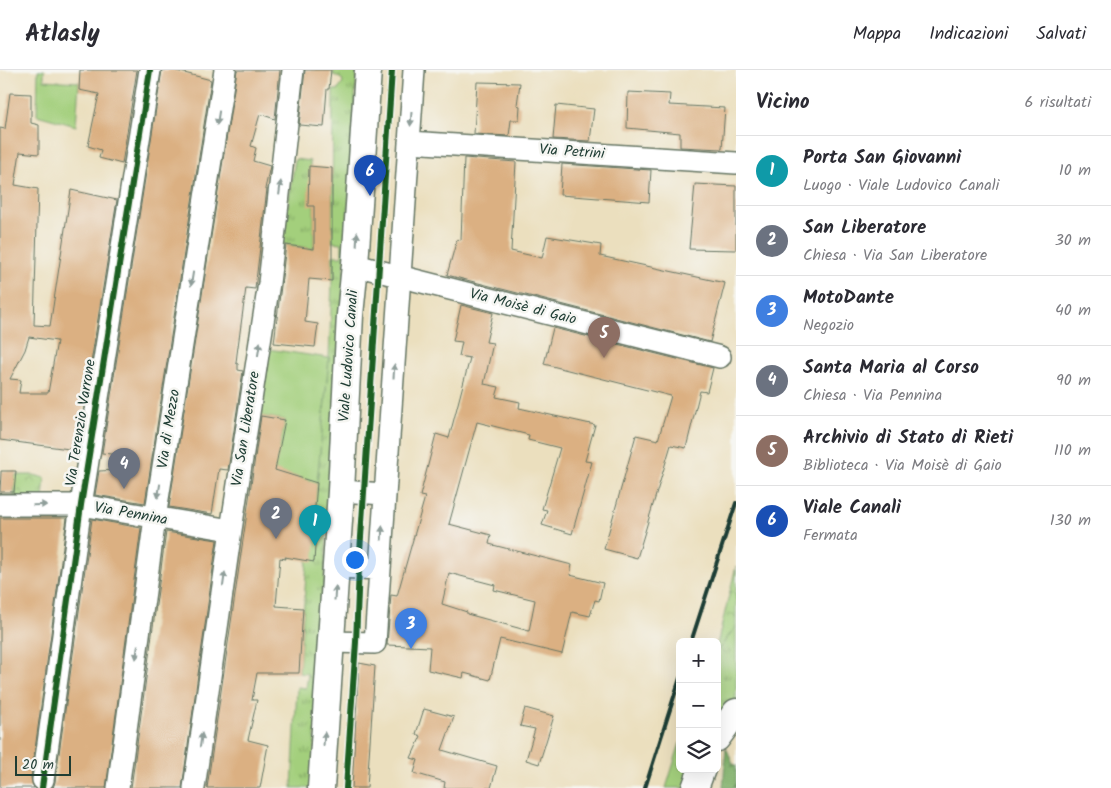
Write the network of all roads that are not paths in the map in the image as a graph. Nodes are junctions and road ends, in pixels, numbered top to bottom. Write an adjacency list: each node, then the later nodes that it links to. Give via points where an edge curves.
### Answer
1 (150, 70): 14 (street, Via Terenzio Varrone)
2 (225, 70): 15 (street, Via di Mezzo, one-way to 15)
3 (293, 70): 16 (street, Via San Liberatore, one-way to 3, via 269,283)
4 (368, 70): 8 (street, Viale Ludovico Canali, one-way to 4)
5 (414, 70): 6 (street, one-way to 6)
6 (409, 142): 7 (street, Via Petrini); 9 (street)
7 (736, 163)
8 (355, 265): 9 (street, Via Moisè di Gaio); 11 (street, Viale Ludovico Canali)
9 (400, 277): 10 (street, Via Moisè di Gaio); 12 (street, one-way to 9)
10 (720, 356)
11 (342, 491): 12 (street); 17 (street, Viale Ludovico Canali)
12 (384, 494): 18 (street, one-way to 12)
13 (0, 505): 14 (street, Via Pennina, one-way to 14)
14 (81, 505): 15 (street, Via Pennina); 23 (street, Via Terenzio Varrone)
15 (155, 518): 16 (street, Via Pennina); 24 (street, Via di Mezzo, one-way to 24)
16 (231, 530): 25 (street, Via San Liberatore, one-way to 16)
17 (337, 567): 18 (street); 19 (street, Viale Ludovico Canali, one-way to 17)
18 (380, 569): 19 (street, via 375,642)
19 (331, 642): 26 (street, Viale Ludovico Canali, one-way to 19)
20 (736, 712): 21 (street)
21 (721, 733)
22 (701, 773): 27 (street)
23 (43, 780)
24 (118, 788)
25 (194, 788)
26 (321, 788)
27 (695, 788)

